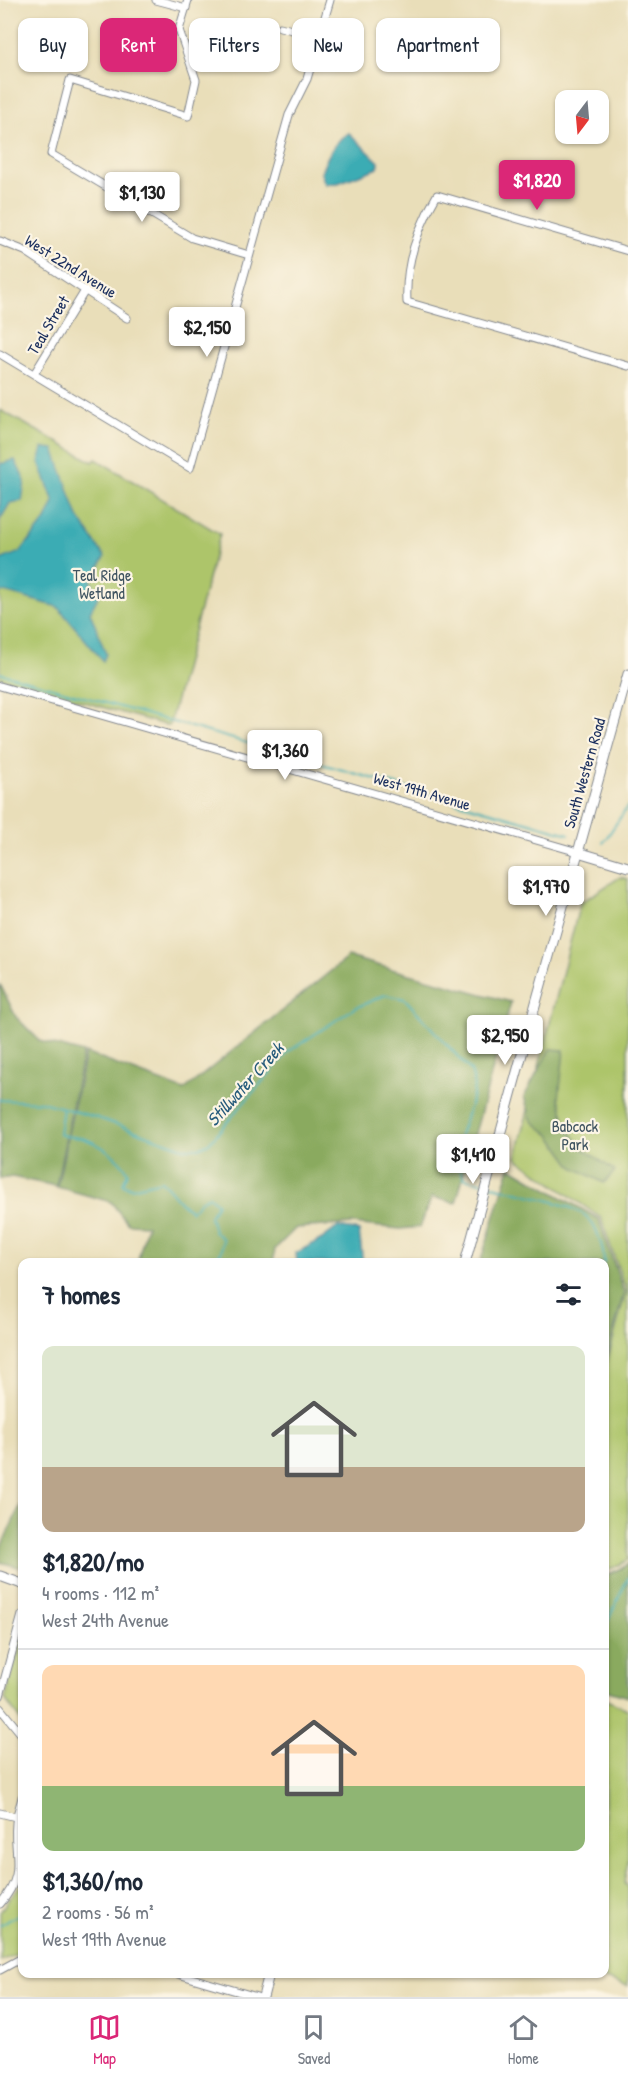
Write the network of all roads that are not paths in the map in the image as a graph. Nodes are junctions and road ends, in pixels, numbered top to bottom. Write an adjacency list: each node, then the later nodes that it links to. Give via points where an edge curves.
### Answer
1 (156, 0): 4 (street)
2 (188, 0): 4 (street)
3 (330, 0): 5 (street)
4 (186, 8): 11 (street, via 178,30 196,80 188,116 70,80 51,154 192,238)
5 (325, 18)
6 (280, 27): 7 (street)
7 (292, 30)
8 (308, 72): 11 (street, via 289,115)
9 (0, 241): 12 (street, West 22nd Avenue, via 25,251)
10 (628, 250): 15 (street, via 437,195 413,249 406,284 407,302)
11 (249, 255): 16 (street, via 190,468)
12 (86, 289): 13 (street, West 22nd Avenue); 16 (street, Teal Street)
13 (127, 318)
14 (0, 354): 16 (street)
15 (628, 366)
16 (34, 374)
17 (628, 674): 19 (main road, South Western Road)
18 (0, 686): 19 (street, West 19th Avenue)
19 (578, 852): 20 (main road, West 19th Avenue); 21 (main road, South Western Road)
20 (628, 867)
21 (466, 1258)
22 (0, 1576): 23 (main road)
23 (18, 1583)
24 (18, 1630): 25 (street)
25 (0, 1696)
26 (0, 1708): 27 (street)
27 (18, 1730)
28 (18, 1810): 30 (street)
29 (0, 1813): 30 (street)
30 (16, 1817): 31 (street, via 18,1869)
31 (2, 1902)
32 (18, 1960): 33 (street)
33 (0, 1970)
34 (192, 1978): 36 (street)
35 (268, 1978): 37 (main road)
36 (257, 1997)
37 (263, 1997)

